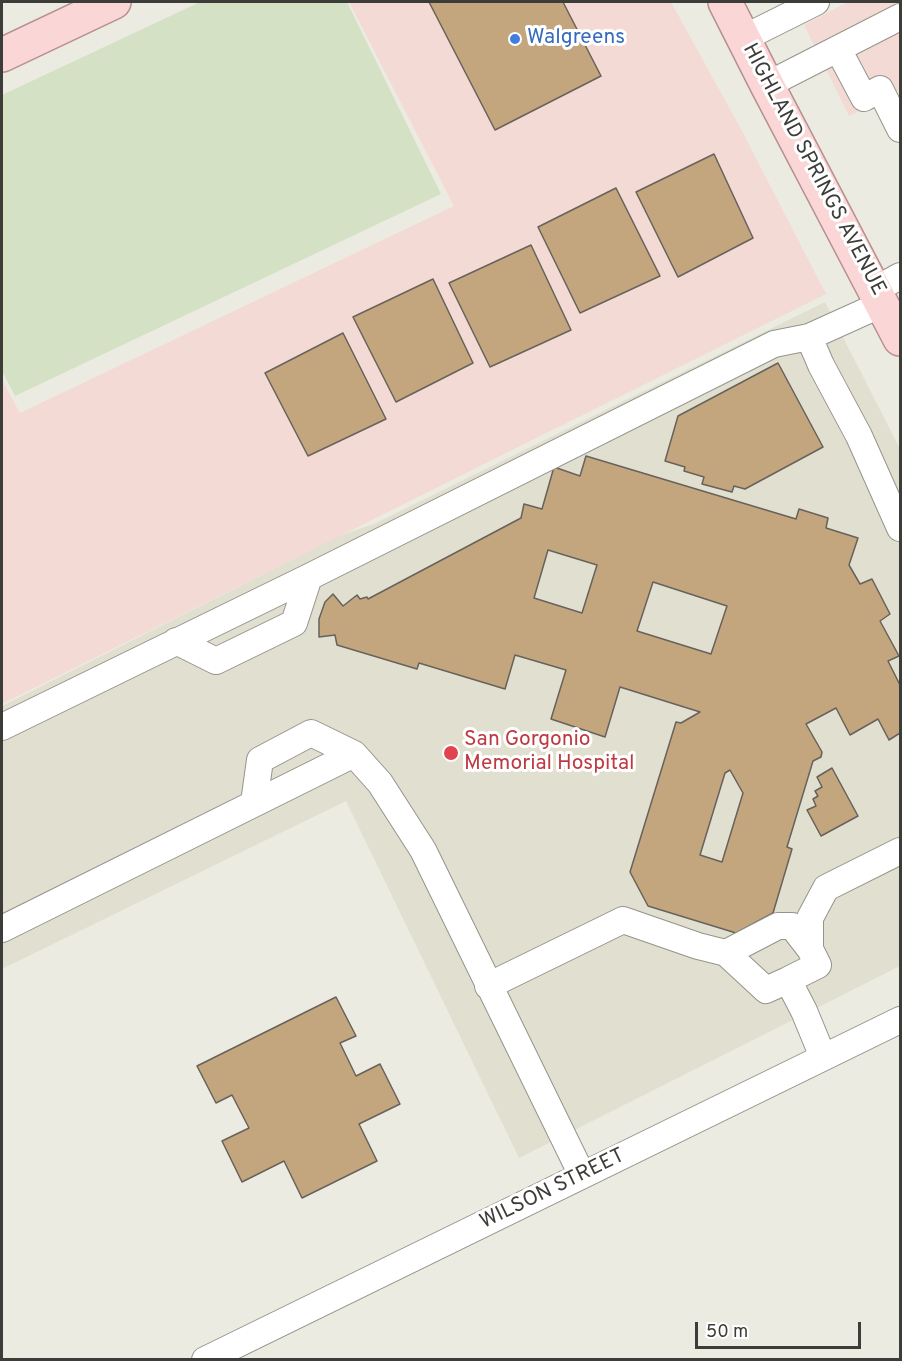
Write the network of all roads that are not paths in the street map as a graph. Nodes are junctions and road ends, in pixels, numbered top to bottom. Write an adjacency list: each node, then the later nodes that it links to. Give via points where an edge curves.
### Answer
1 (114, 2): 7 (main road)
2 (725, 2): 5 (main road, HIGHLAND SPRINGS AVENUE)
3 (816, 2): 5 (street)
4 (900, 17): 6 (street)
5 (744, 38): 9 (main road, HIGHLAND SPRINGS AVENUE)
6 (838, 49): 8 (street, via 864,98); 9 (street)
7 (2, 55)
8 (890, 84): 10 (street)
9 (766, 85): 11 (main road, HIGHLAND SPRINGS AVENUE)
10 (900, 129)
11 (886, 290): 12 (main road, HIGHLAND SPRINGS AVENUE); 13 (street)
12 (900, 336)
13 (809, 337): 14 (street); 15 (street, via 774,344)
14 (900, 528)
15 (309, 577): 16 (street); 16 (street, via 294,622 216,661)
16 (176, 641): 17 (street)
17 (2, 727)
18 (354, 754): 19 (street); 19 (street, via 311,733 260,760); 25 (street, via 380,783 423,850)
19 (254, 803): 21 (street)
20 (900, 851): 22 (street, via 826,888 810,918)
21 (2, 929)
22 (810, 949): 23 (street, via 792,926 778,926); 24 (street, via 818,965)
23 (726, 952): 24 (street, via 766,990); 25 (street, via 623,920)
24 (788, 980): 27 (street)
25 (488, 986): 28 (street)
26 (900, 1020): 27 (street, WILSON STREET)
27 (823, 1058): 28 (street, WILSON STREET)
28 (582, 1175): 29 (street, WILSON STREET)
29 (205, 1359)

